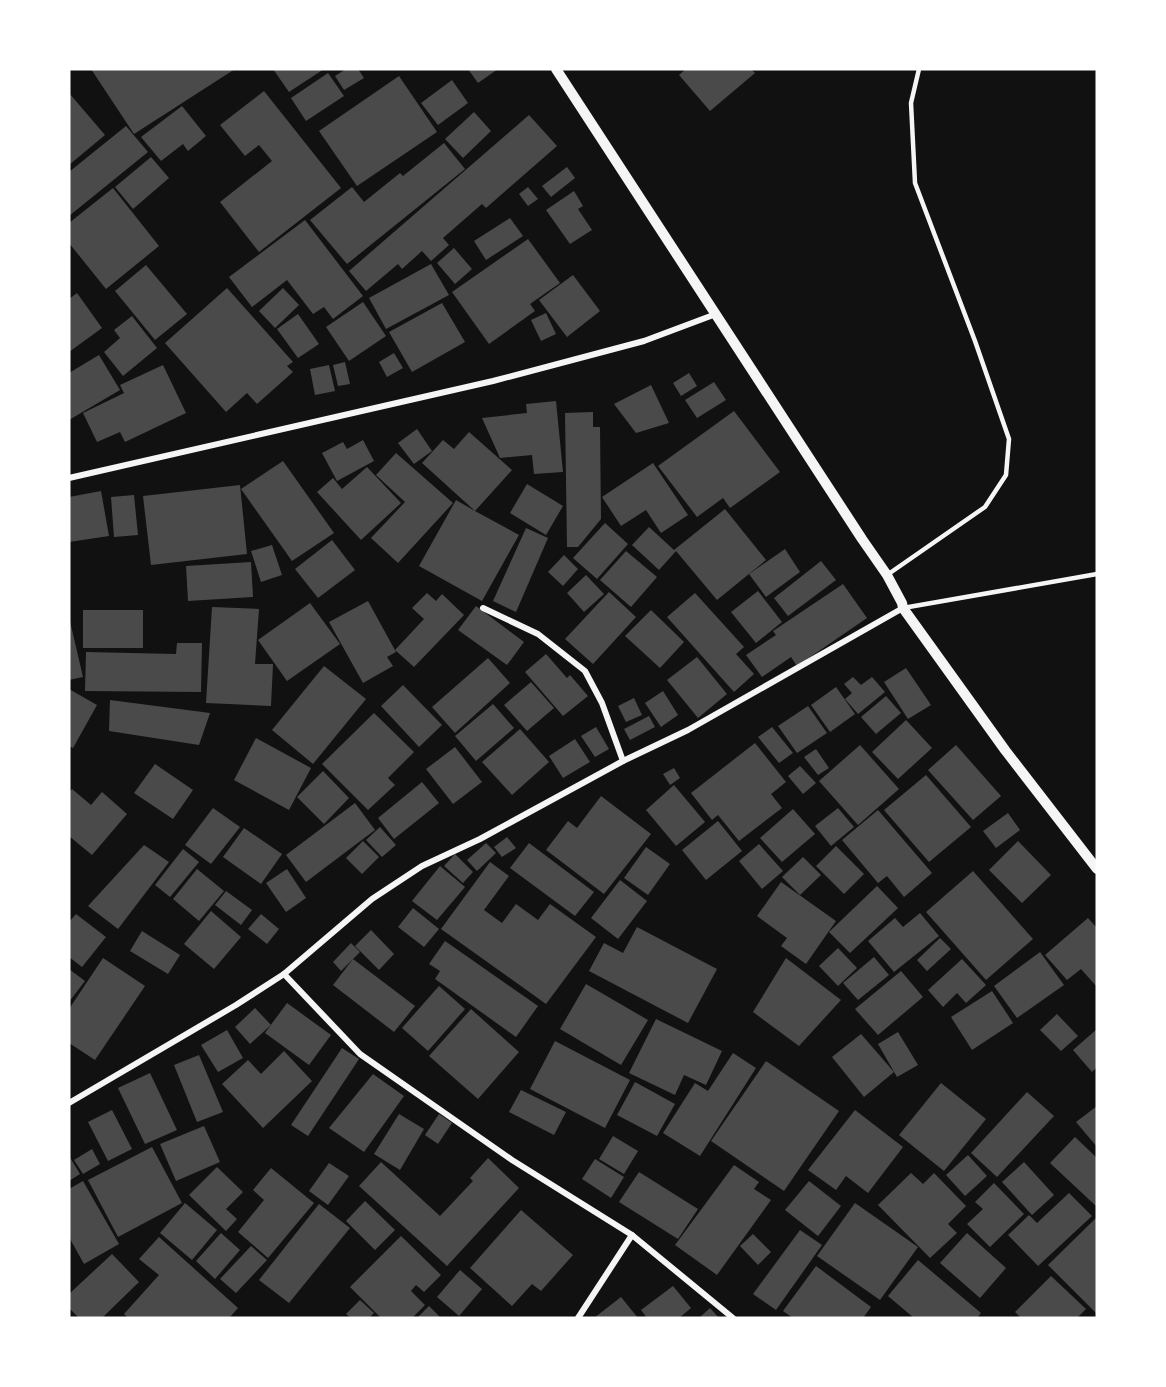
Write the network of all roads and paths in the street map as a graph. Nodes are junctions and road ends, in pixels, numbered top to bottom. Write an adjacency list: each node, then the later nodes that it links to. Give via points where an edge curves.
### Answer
1 (556, 69): 3 (street)
2 (919, 69): 6 (lane, via 911,103 915,183 1009,439 1006,476 985,507)
3 (716, 314): 4 (street, via 644,340 493,381); 6 (street)
4 (69, 478)
5 (1097, 574): 8 (lane)
6 (887, 575): 8 (street)
7 (483, 608): 9 (street, via 538,634 585,671 602,703)
8 (903, 608): 9 (street, via 688,730); 10 (street)
9 (623, 761): 11 (street, via 423,866 372,899)
10 (1097, 869)
11 (284, 974): 12 (street); 13 (street, via 360,1054 512,1160)
12 (69, 1103)
13 (632, 1235): 14 (street); 15 (street)
14 (578, 1318)
15 (733, 1318)

